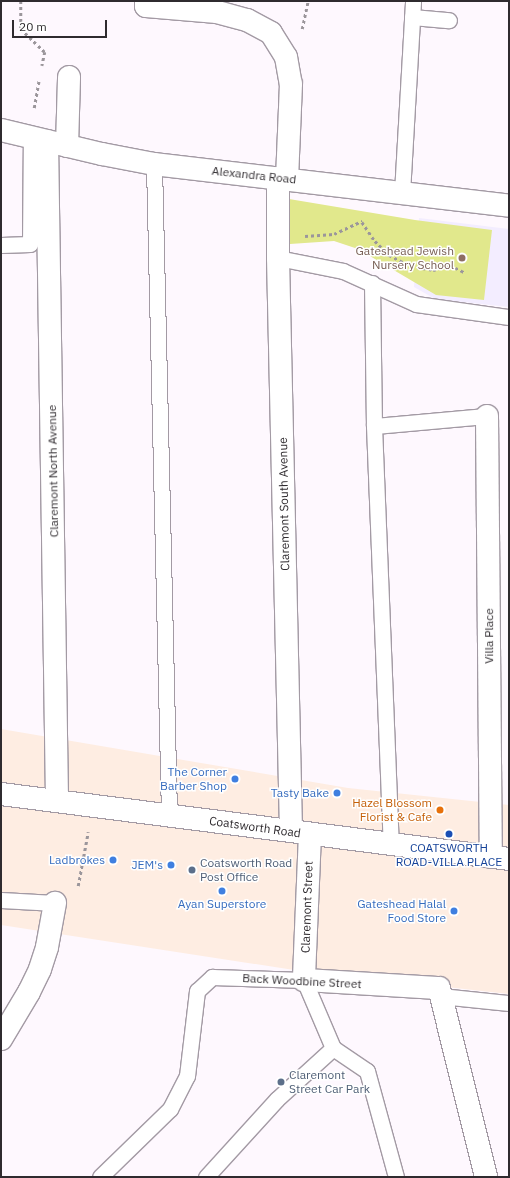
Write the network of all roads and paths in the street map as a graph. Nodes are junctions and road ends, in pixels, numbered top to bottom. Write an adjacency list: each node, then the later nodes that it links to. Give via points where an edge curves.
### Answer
1 (21, 1): 7 (path, via 21,29 45,52 33,108)
2 (146, 1): 11 (street, Claremont South Avenue, via 146,6 224,14 247,20 271,33 286,57 291,84)
3 (413, 1): 4 (lane)
4 (412, 17): 5 (lane); 13 (lane)
5 (449, 20)
6 (69, 76): 7 (street, Claremont North Avenue)
7 (68, 115): 9 (street, Claremont North Avenue)
8 (1, 130): 9 (street, Alexandra Road)
9 (48, 142): 10 (street, Alexandra Road); 16 (lane, via 30,244); 24 (street, Claremont North Avenue)
10 (154, 164): 11 (street, Alexandra Road); 26 (lane)
11 (283, 178): 12 (street, Alexandra Road); 17 (street, Claremont South Avenue)
12 (363, 188): 13 (street, Alexandra Road); 15 (path)
13 (402, 193): 14 (street, Alexandra Road)
14 (509, 206)
15 (362, 222): 17 (path, via 334,234); 18 (path, via 389,255 412,266 433,270 450,265)
16 (1, 245)
17 (278, 247): 19 (lane); 27 (street, Claremont South Avenue)
18 (464, 272)
19 (372, 283): 20 (lane, via 416,304); 22 (lane)
20 (509, 317)
21 (487, 416): 22 (lane); 29 (street, Villa Place)
22 (374, 426): 28 (lane)
23 (1, 794): 24 (street, Coatsworth Road)
24 (57, 801): 25 (street, Coatsworth Road)
25 (94, 806): 26 (street, Coatsworth Road); 31 (path, via 73,906)
26 (169, 815): 27 (street, Coatsworth Road)
27 (300, 833): 28 (street, Coatsworth Road); 32 (street, Claremont Street)
28 (391, 844): 29 (street, Coatsworth Road)
29 (500, 858)
30 (1, 900): 31 (lane)
31 (55, 903): 35 (street, via 40,969)
32 (304, 980): 33 (street, Back Woodbine Street, via 439,988); 36 (lane); 37 (lane, Back Woodbine Street, via 212,977 197,990 187,1076 170,1108)
33 (441, 996): 34 (lane); 40 (street)
34 (509, 1003)
35 (3, 1034)
36 (333, 1048): 38 (lane, via 277,1099); 39 (lane, via 367,1071)
37 (100, 1177)
38 (206, 1177)
39 (396, 1177)
40 (486, 1177)

